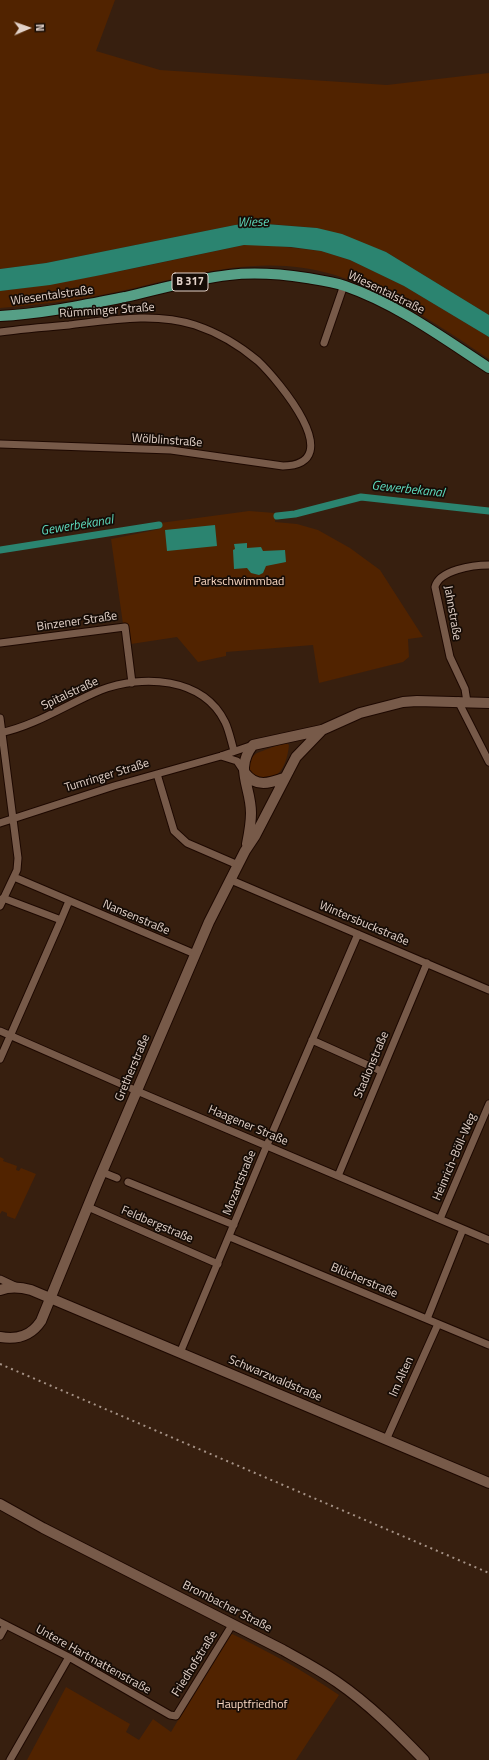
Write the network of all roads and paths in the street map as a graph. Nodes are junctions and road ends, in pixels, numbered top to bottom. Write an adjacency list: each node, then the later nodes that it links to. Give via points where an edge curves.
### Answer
1 (344, 285): 2 (main road, Wiesentalstraße / B 317, via 292,276 233,275 207,278 100,302); 4 (street); 5 (main road, Wiesentalstraße / B 317, via 414,319)
2 (0, 316)
3 (0, 332): 6 (street, Rümminger Straße, via 149,318 167,318 195,325 221,335 258,362 278,383 296,408)
4 (324, 343)
5 (489, 368)
6 (310, 436): 7 (street, Wölblinstraße, via 311,446 305,458 283,466 171,450)
7 (0, 444)
8 (489, 566): 11 (street, Jahnstraße, via 461,568 436,581 435,587 450,658 466,689)
9 (0, 643): 10 (street, Binzener Straße, via 125,627)
10 (132, 683): 15 (street, Spitalstraße, via 103,690 27,726); 18 (street, Spitalstraße, via 154,681 195,690 219,712 225,722)
11 (463, 702): 12 (main road, Tumringer Straße); 14 (main road, Tumringer Straße, via 417,701 388,705 350,717); 21 (street, Jahnstraße)
12 (489, 703)
13 (0, 718): 15 (street)
14 (322, 730): 16 (main road, Tumringer Straße); 20 (main road, Tumringer Straße)
15 (1, 732): 25 (street)
16 (293, 737): 17 (main road, Tumringer Straße); 20 (main road)
17 (253, 745): 18 (street, Tumringer Straße); 22 (main road, via 245,758)
18 (234, 751): 19 (street, Tumringer Straße)
19 (222, 756): 22 (street, via 237,761); 23 (street, Tumringer Straße)
20 (296, 757): 24 (main road, Gretherstraße)
21 (489, 762)
22 (243, 770): 24 (main road, via 257,783 270,783); 27 (main road, Gretherstraße, via 248,786 251,814)
23 (157, 774): 25 (street, Tumringer Straße); 28 (street, via 174,831 187,844)
24 (284, 778): 27 (main road, Gretherstraße, via 255,836)
25 (13, 820): 26 (street, Tumringer Straße); 29 (street, via 18,858)
26 (0, 823)
27 (245, 850): 28 (main road, Gretherstraße)
28 (238, 865): 30 (main road, Gretherstraße)
29 (14, 877): 31 (street); 32 (street, Nansenstraße)
30 (231, 880): 35 (street, Wintersbuckstraße); 36 (main road, Gretherstraße)
31 (3, 898): 33 (street); 34 (street)
32 (69, 901): 34 (street); 36 (street, Nansenstraße)
33 (0, 906)
34 (61, 920): 40 (street)
35 (358, 934): 37 (street, Wintersbuckstraße); 41 (street, Mozartstraße)
36 (195, 954): 44 (main road, Gretherstraße)
37 (427, 963): 38 (street, Wintersbuckstraße); 43 (street, Stadionstraße)
38 (489, 990)
39 (0, 1031): 40 (street, Haagener Straße)
40 (10, 1035): 42 (street); 44 (street, Haagener Straße)
41 (312, 1040): 43 (street); 46 (street, Mozartstraße)
42 (0, 1059)
43 (381, 1071): 48 (street, Stadionstraße)
44 (137, 1091): 46 (street, Haagener Straße); 47 (main road, Gretherstraße)
45 (489, 1104): 52 (street, Heinrich-Böll-Weg)
46 (267, 1145): 48 (street, Haagener Straße); 53 (street, Mozartstraße)
47 (102, 1172): 49 (street); 51 (main road, Gretherstraße)
48 (338, 1176): 52 (street, Haagener Straße)
49 (117, 1178)
50 (128, 1182): 53 (street)
51 (88, 1207): 57 (street, Feldbergstraße); 61 (main road, Gretherstraße)
52 (440, 1219): 54 (street, Haagener Straße)
53 (234, 1225): 55 (street, Mozartstraße)
54 (463, 1228): 56 (street, Haagener Straße); 62 (street)
55 (230, 1237): 57 (street, Mozartstraße); 62 (street, Blücherstraße)
56 (489, 1240)
57 (218, 1264): 66 (street, Mozartstraße)
58 (0, 1278): 59 (street)
59 (17, 1287): 60 (main road); 61 (main road, Schwarzwaldstraße)
60 (0, 1290)
61 (50, 1298): 64 (main road, Gretherstraße, via 41,1321 31,1333 18,1338); 66 (main road, Schwarzwaldstraße)
62 (427, 1319): 63 (street, Blücherstraße)
63 (438, 1324): 65 (street, Blücherstraße); 67 (street, Im Alten)
64 (0, 1338)
65 (489, 1345)
66 (180, 1353): 67 (main road, Schwarzwaldstraße)
67 (386, 1440): 68 (main road, Schwarzwaldstraße)
68 (489, 1483)
69 (0, 1504): 71 (main road, Brombacher Straße)
70 (3, 1623): 72 (street); 73 (street, Untere Hartmattenstraße)
71 (232, 1624): 74 (street, Friedhofstraße); 76 (main road, Brombacher Straße, via 337,1682 388,1723)
72 (0, 1636)
73 (69, 1657): 74 (street, Untere Hartmattenstraße, via 170,1715); 75 (street)
74 (176, 1716)
75 (10, 1760)
76 (424, 1760)

